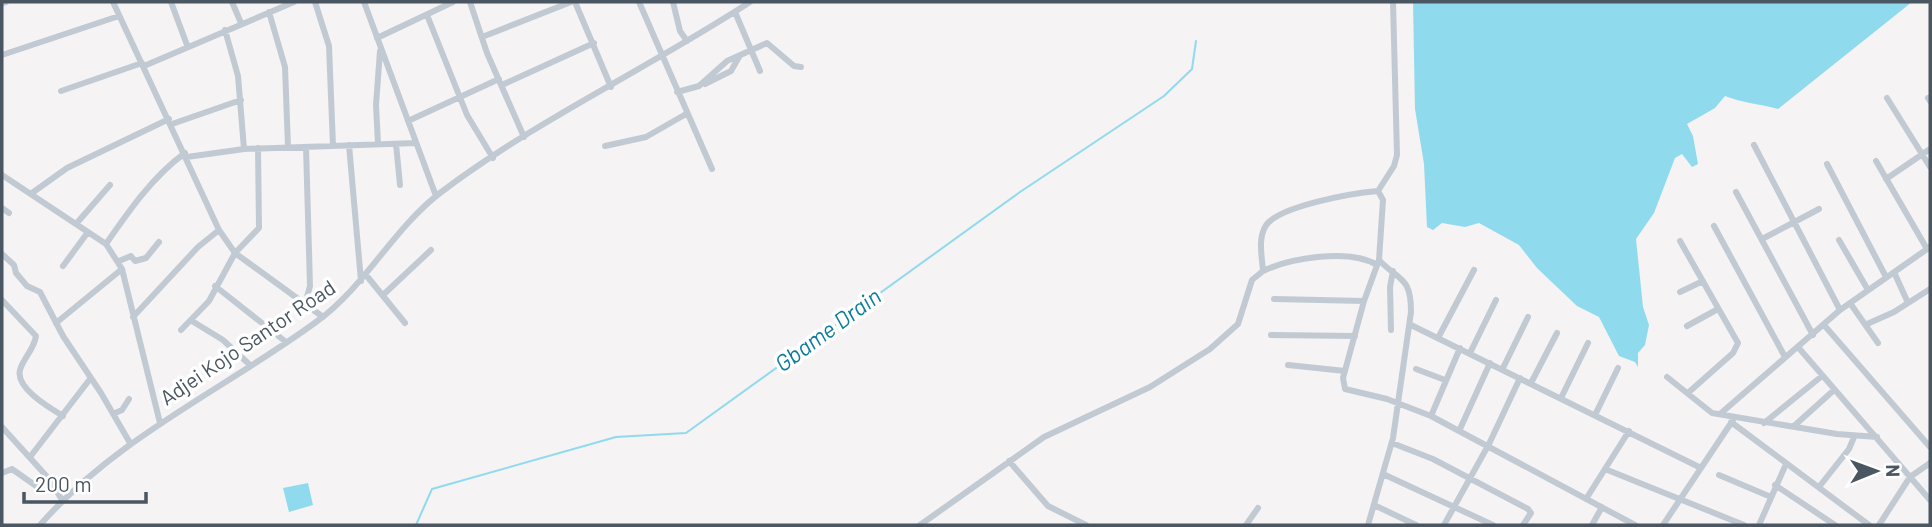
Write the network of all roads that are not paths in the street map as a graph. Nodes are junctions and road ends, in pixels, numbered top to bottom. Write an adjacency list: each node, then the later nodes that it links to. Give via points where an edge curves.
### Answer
1 (113, 2): 19 (street)
2 (232, 2): 20 (street)
3 (294, 2): 16 (street)
4 (315, 2): 50 (street, via 329,46)
5 (364, 2): 23 (street)
6 (434, 2): 15 (street)
7 (453, 2): 15 (street)
8 (470, 2): 22 (street)
9 (573, 2): 22 (street); 25 (street)
10 (639, 2): 30 (street)
11 (673, 2): 24 (street)
12 (750, 2): 17 (street, Adjei Kojo Santor Road)
13 (1393, 2): 68 (street, via 1397,155)
14 (173, 3): 26 (street)
15 (438, 10): 18 (street)
16 (269, 12): 20 (street); 52 (street, via 285,67)
17 (734, 12): 24 (street, Adjei Kojo Santor Road); 28 (street)
18 (427, 15): 23 (street); 38 (street)
19 (119, 16): 29 (street); 31 (street)
20 (241, 23): 21 (street)
21 (225, 30): 26 (street); 40 (street)
22 (482, 37): 34 (street)
23 (377, 38): 27 (street)
24 (687, 41): 30 (street, Adjei Kojo Santor Road)
25 (594, 43): 34 (street); 35 (street)
26 (187, 45): 31 (street)
27 (380, 49): 42 (street); 46 (street)
28 (750, 50): 32 (street, via 770,43); 33 (street); 37 (street, via 727,61 703,84)
29 (2, 55)
30 (663, 56): 35 (street, Adjei Kojo Santor Road); 37 (street)
31 (143, 64): 36 (street); 43 (street)
32 (801, 67)
33 (760, 71)
34 (500, 82): 38 (street); 44 (street)
35 (611, 87): 44 (street, Adjei Kojo Santor Road)
36 (61, 91)
37 (677, 92): 41 (street)
38 (459, 96): 42 (street); 59 (street)
39 (1887, 98): 57 (street)
40 (241, 100): 43 (street); 55 (street)
41 (686, 114): 51 (street, via 646,137); 63 (street)
42 (408, 121): 45 (street)
43 (171, 122): 58 (street); 70 (street, via 67,168)
44 (524, 137): 59 (street, Adjei Kojo Santor Road)
45 (416, 143): 47 (street); 71 (street)
46 (378, 144): 47 (street); 48 (street)
47 (396, 144): 67 (street)
48 (349, 145): 50 (street); 98 (street)
49 (1754, 145): 75 (street)
50 (333, 146): 53 (street)
51 (606, 146)
52 (288, 147): 53 (street); 54 (street)
53 (306, 147): 111 (street, via 310,286)
54 (258, 148): 55 (street); 87 (street, via 260,225)
55 (244, 149): 58 (street)
56 (1930, 149): 57 (street)
57 (1922, 154): 62 (street); 65 (street)
58 (186, 155): 78 (street); 84 (street, via 173,162)
59 (493, 158): 71 (street, Adjei Kojo Santor Road)
60 (1876, 162): 65 (street)
61 (1827, 164): 97 (street)
62 (1930, 167)
63 (712, 169)
64 (2, 175): 70 (street)
65 (1886, 179): 85 (street)
66 (110, 185): 76 (street)
67 (400, 185)
68 (1378, 191): 90 (street, via 1383,200); 94 (street, via 1273,218 1263,231)
69 (1736, 192): 80 (street)
70 (32, 193): 76 (street)
71 (436, 196): 98 (street, Adjei Kojo Santor Road)
72 (2, 208): 74 (street)
73 (1819, 209): 75 (street)
74 (9, 213)
75 (1794, 223): 80 (street); 113 (street)
76 (76, 224): 79 (street)
77 (1714, 226): 137 (street)
78 (219, 230): 87 (street); 114 (street)
79 (88, 232): 84 (street); 91 (street)
80 (1762, 239): 128 (street)
81 (1839, 240): 102 (street)
82 (1680, 241): 99 (street)
83 (159, 242): 89 (street, via 146,258 135,261 131,256)
84 (106, 244): 89 (street)
85 (1929, 248): 96 (street)
86 (431, 250): 104 (street)
87 (235, 253): 100 (street); 111 (street)
88 (2, 254): 118 (street, via 27,286 40,292)
89 (119, 261): 92 (street)
90 (1378, 262): 94 (street, via 1326,256); 95 (street); 108 (street)
91 (63, 266)
92 (122, 269): 114 (street); 118 (street)
93 (1474, 270): 130 (street)
94 (1263, 271): 175 (street, via 1252,280 1238,324 1210,349 1150,387 1054,430)
95 (1393, 271): 121 (street, via 1411,291); 125 (street)
96 (1894, 272): 97 (street); 110 (street)
97 (1886, 277): 102 (street)
98 (363, 278): 104 (street); 115 (street, Adjei Kojo Santor Road)
99 (1703, 281): 103 (street); 112 (street)
100 (215, 286): 117 (street); 131 (street)
101 (1930, 289): 110 (street)
102 (1868, 290): 109 (street)
103 (1680, 292)
104 (383, 295): 119 (street)
105 (1274, 299): 108 (street)
106 (2, 300): 159 (street, via 36,336 19,376 33,397)
107 (1496, 300): 136 (street)
108 (1364, 301): 129 (street)
109 (1850, 303): 113 (street); 120 (street)
110 (1909, 303): 120 (street)
111 (305, 304): 115 (street)
112 (1718, 309): 123 (street); 152 (street, via 1738,345)
113 (1840, 310): 122 (street)
114 (133, 317): 162 (street)
115 (323, 317): 131 (street, Adjei Kojo Santor Road)
116 (1528, 317): 141 (street)
117 (192, 321): 124 (street); 139 (street, via 223,340)
118 (56, 323): 148 (street)
119 (405, 323)
120 (1867, 324): 132 (street)
121 (1410, 325): 130 (street); 155 (street)
122 (1824, 325): 128 (street); 173 (street)
123 (1686, 326)
124 (181, 330)
125 (1391, 330)
126 (1557, 333): 150 (street)
127 (1271, 335): 129 (street)
128 (1812, 335): 134 (street)
129 (1355, 336): 144 (street)
130 (1438, 338): 135 (street)
131 (286, 342): 139 (street, Adjei Kojo Santor Road)
132 (1878, 342)
133 (1588, 343): 153 (street)
134 (1798, 347): 137 (street); 145 (street)
135 (1460, 348): 136 (street); 149 (street)
136 (1471, 353): 138 (street)
137 (1785, 358): 157 (street)
138 (1490, 363): 141 (street); 166 (street)
139 (250, 365): 162 (street, Adjei Kojo Santor Road)
140 (1288, 365): 144 (street)
141 (1503, 368): 147 (street)
142 (1618, 368): 158 (street)
143 (1416, 369): 149 (street)
144 (1345, 371): 155 (street, via 1345,389)
145 (1822, 376): 151 (street); 163 (street)
146 (1667, 377): 152 (street)
147 (1520, 378): 150 (street); 172 (street)
148 (90, 379): 156 (street); 159 (street)
149 (1445, 380): 160 (street)
150 (1531, 383): 153 (street)
151 (1834, 390): 164 (street); 169 (street)
152 (1689, 392): 157 (street, via 1703,407)
153 (1562, 398): 158 (street)
154 (129, 399): 156 (street)
155 (1396, 402): 160 (street); 171 (street)
156 (113, 414): 170 (street)
157 (1720, 414): 161 (street)
158 (1595, 415): 167 (street)
159 (63, 416): 174 (street)
160 (1431, 416): 166 (street)
161 (1732, 420): 163 (street); 177 (street); 178 (street)
162 (160, 423): 170 (street, Adjei Kojo Santor Road)
163 (1764, 423): 164 (street)
164 (1794, 426): 168 (street)
165 (2, 427): 174 (street)
166 (1460, 429): 172 (street)
167 (1629, 430): 178 (street); 179 (street)
168 (1854, 436): 169 (street); 187 (street)
169 (1877, 437): 183 (street)
170 (130, 443): 190 (street, Adjei Kojo Santor Road)
171 (1392, 443): 181 (street); 184 (street)
172 (1489, 444): 184 (street); 189 (street)
173 (1930, 447)
174 (30, 457): 185 (street)
175 (1009, 461): 199 (street); 200 (street, via 1048,506)
176 (1930, 463): 183 (street)
177 (1787, 464): 186 (street); 187 (street)
178 (1699, 467): 192 (street)
179 (1605, 469): 189 (street); 192 (street)
180 (2, 473): 185 (street, via 12,469 36,486)
181 (1383, 474): 193 (street); 194 (street)
182 (1719, 475): 188 (street)
183 (1910, 477): 191 (street); 213 (street)
184 (1470, 479): 194 (street); 205 (street, via 1530,511)
185 (50, 480): 190 (street)
186 (1775, 485): 188 (street); 211 (street)
187 (1819, 487): 212 (street)
188 (1771, 497): 210 (street)
189 (1587, 499): 195 (street)
190 (62, 500): 198 (street, Adjei Kojo Santor Road)
191 (1930, 500)
192 (1680, 501): 208 (street); 209 (street)
193 (1374, 505): 197 (street); 202 (street)
194 (1455, 506): 203 (street); 204 (street)
195 (1602, 507): 206 (street); 207 (street)
196 (1258, 508): 201 (street)
197 (1413, 524)
198 (40, 525)
199 (920, 525)
200 (1086, 525)
201 (1246, 525)
202 (1368, 525)
203 (1444, 525)
204 (1493, 525)
205 (1524, 525)
206 (1592, 525)
207 (1635, 525)
208 (1663, 525)
209 (1744, 525)
210 (1759, 525)
211 (1835, 525)
212 (1869, 525)
213 (1879, 525)

